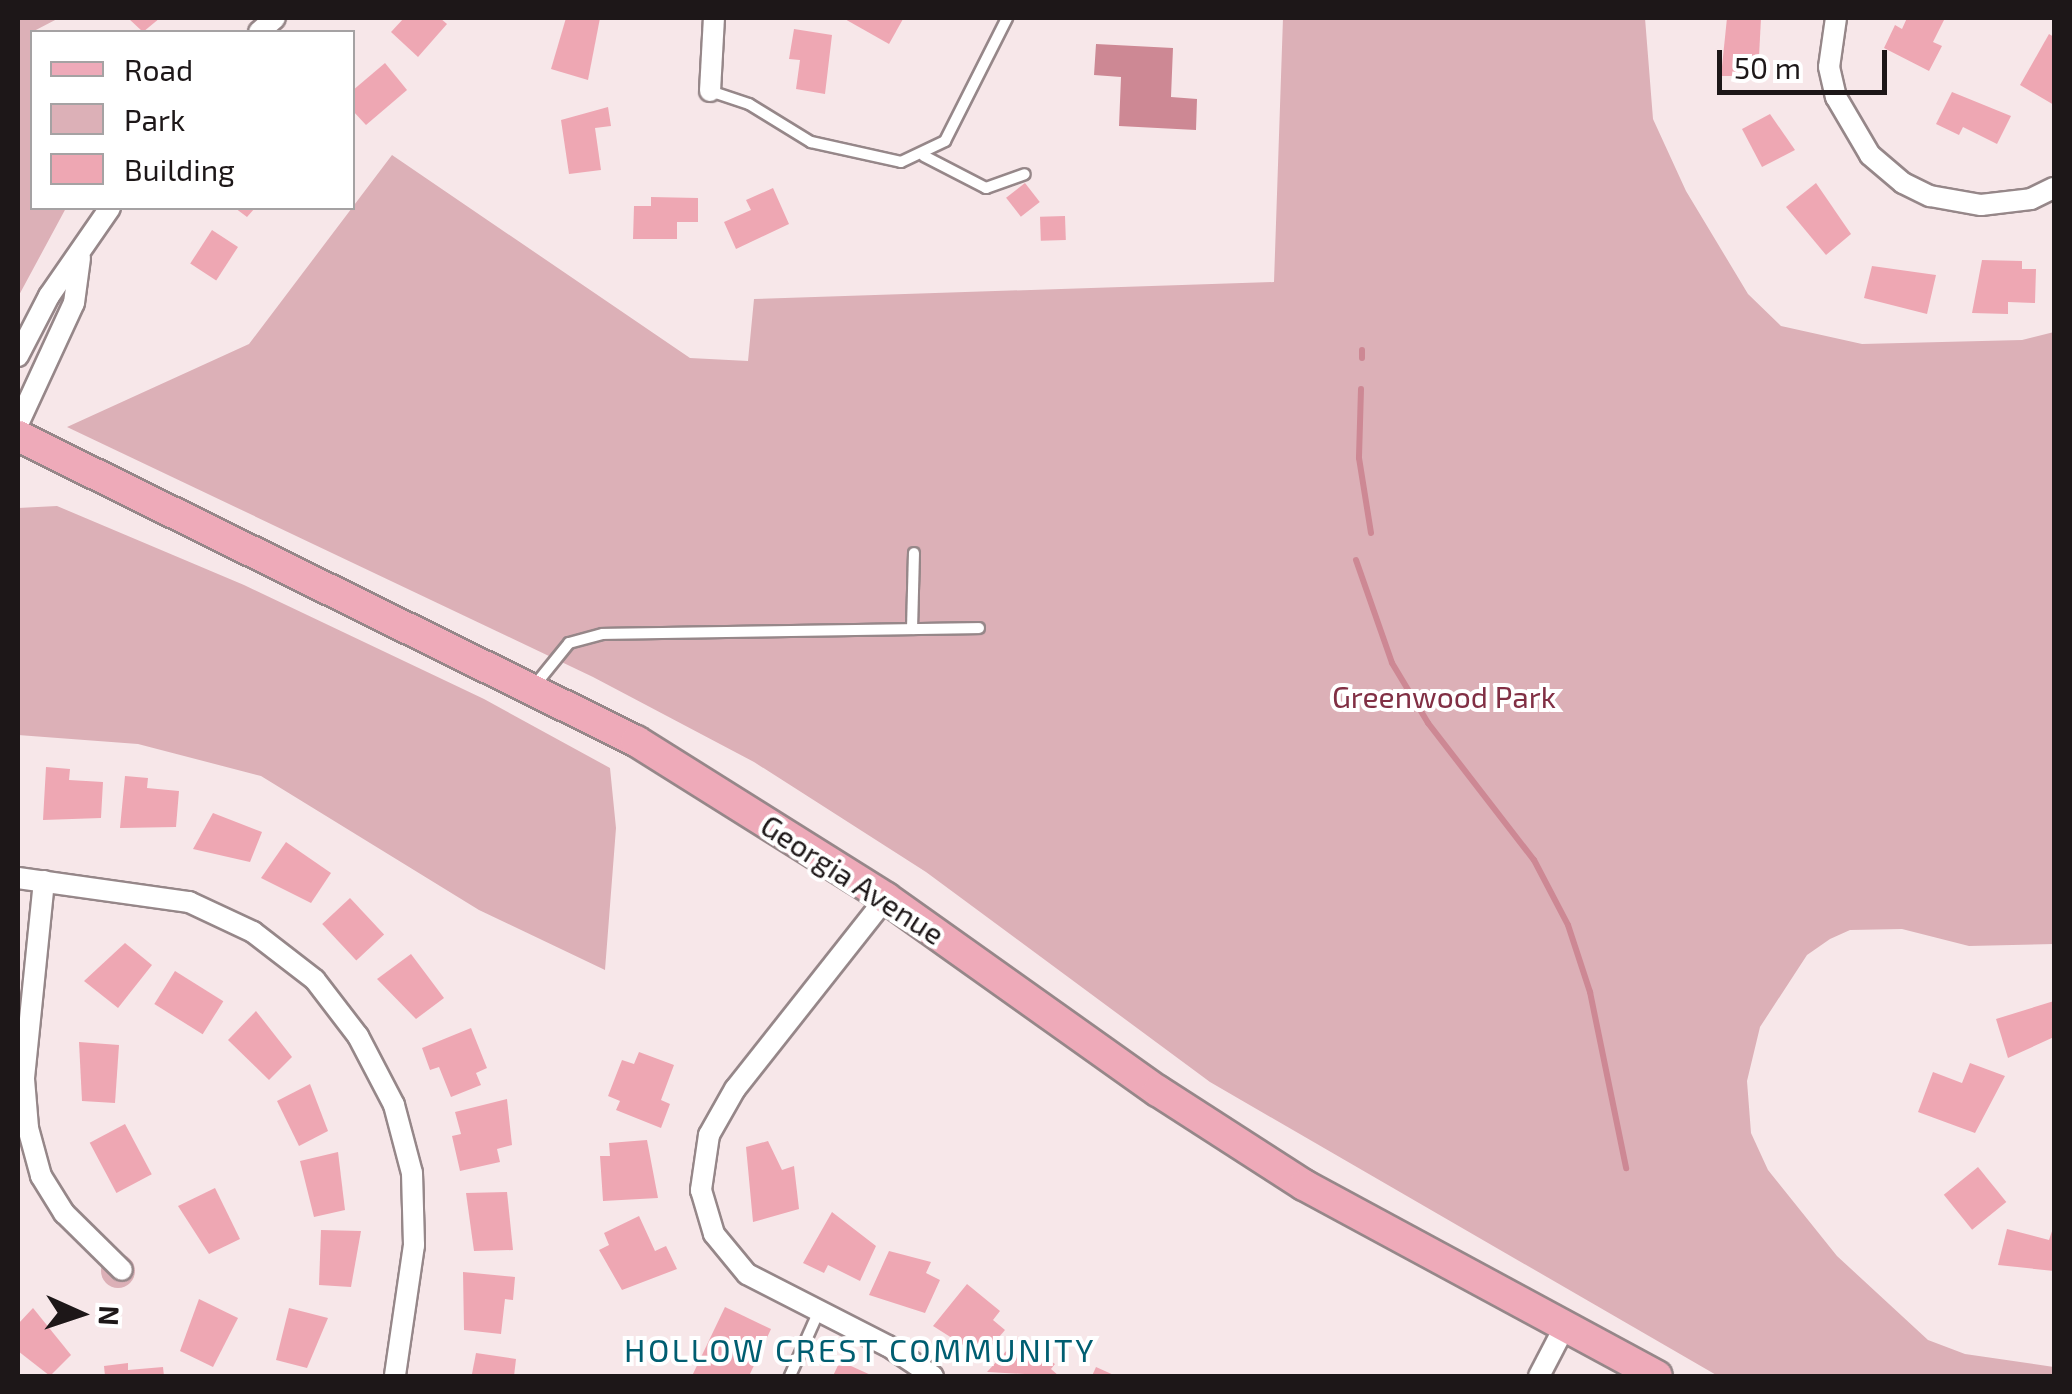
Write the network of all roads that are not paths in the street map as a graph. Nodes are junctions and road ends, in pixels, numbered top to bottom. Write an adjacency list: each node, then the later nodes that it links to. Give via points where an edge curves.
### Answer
1 (714, 18): 4 (street)
2 (1007, 18): 5 (lane, via 946,142)
3 (1836, 18): 7 (street, via 1829,67 1836,97 1870,155 1903,184 1982,205 2031,199)
4 (710, 91): 5 (lane, via 749,104 811,142 901,162)
5 (924, 156): 6 (lane, via 959,180 986,188)
6 (1025, 174)
7 (2054, 188)
8 (109, 210): 9 (street)
9 (80, 258): 10 (street, via 49,296); 11 (street, via 74,304)
10 (18, 356)
11 (18, 424)
12 (18, 436): 16 (main road, Georgia Avenue)
13 (914, 553): 15 (lane)
14 (979, 628): 15 (lane)
15 (912, 629): 16 (lane, via 584,637 559,652)
16 (534, 686): 19 (main road, Georgia Avenue, via 636,741)
17 (18, 878): 18 (street)
18 (44, 881): 20 (street, via 24,1079 28,1128 41,1176 64,1213); 23 (street, via 190,902 252,932 315,980 358,1036 394,1105 412,1173 414,1245)
19 (886, 898): 21 (street, via 735,1089 703,1163 705,1213 729,1258 766,1288); 22 (main road, Georgia Avenue, via 1262,1159)
20 (122, 1270)
21 (818, 1313): 24 (lane); 25 (street)
22 (1564, 1328): 26 (street); 27 (main road, Georgia Avenue)
23 (395, 1376)
24 (790, 1376)
25 (933, 1376)
26 (1539, 1376)
27 (1658, 1376)

